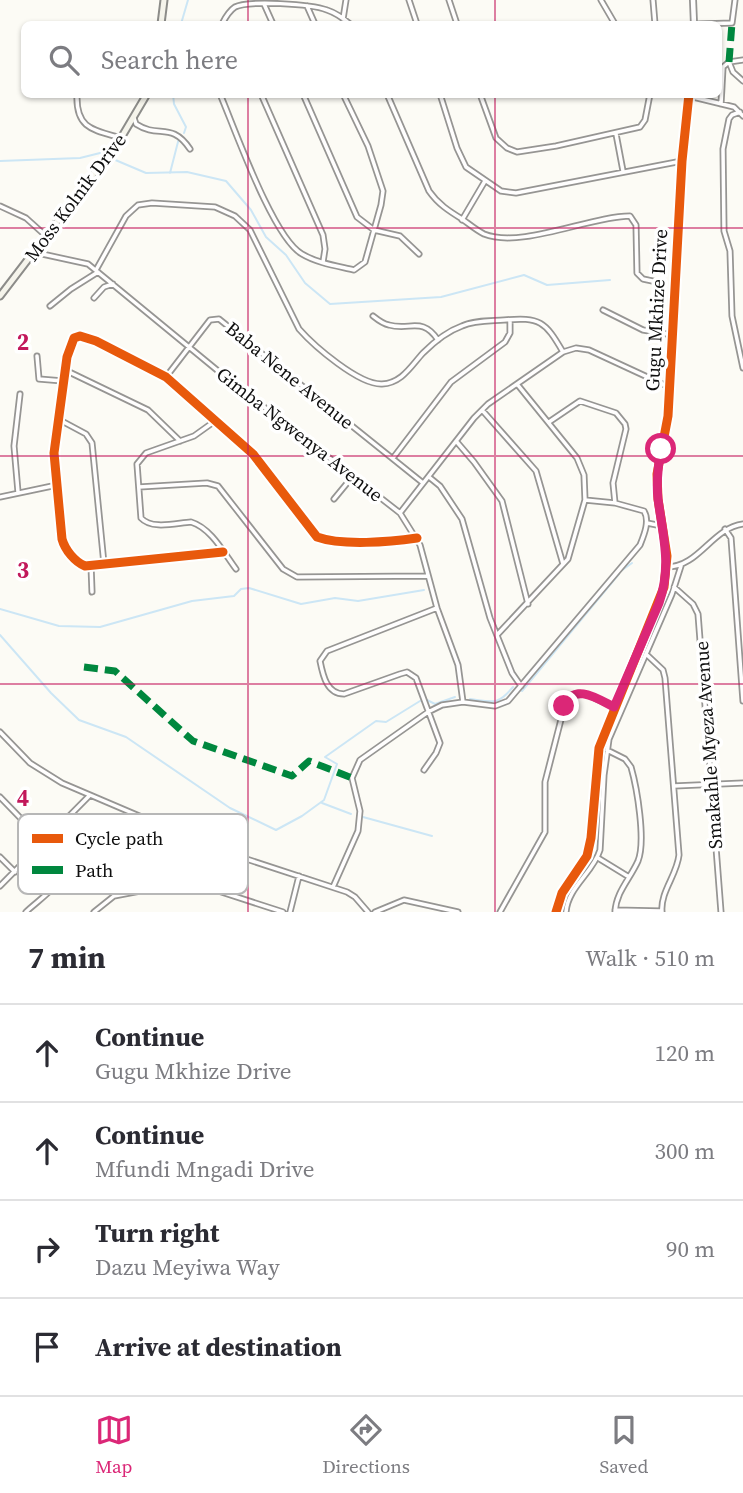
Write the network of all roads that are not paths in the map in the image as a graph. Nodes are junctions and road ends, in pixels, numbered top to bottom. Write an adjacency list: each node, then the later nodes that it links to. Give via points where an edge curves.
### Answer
1 (164, 0): 14 (main road)
2 (302, 0): 12 (street)
3 (346, 0): 13 (street)
4 (409, 0): 19 (street)
5 (449, 0): 20 (street)
6 (601, 0): 21 (street)
7 (653, 0): 22 (street)
8 (693, 0): 23 (street)
9 (735, 0): 24 (street, via 732,23)
10 (242, 2): 11 (street); 15 (street)
11 (264, 4): 12 (street); 16 (street)
12 (305, 6): 13 (street, via 328,10); 17 (street)
13 (343, 19): 18 (street)
14 (161, 21)
15 (224, 21)
16 (272, 21)
17 (313, 21)
18 (346, 21)
19 (416, 21)
20 (456, 21)
21 (613, 21)
22 (655, 21)
23 (696, 21)
24 (722, 23)
25 (743, 60): 26 (street)
26 (729, 62): 27 (street); 28 (street, via 723,67)
27 (743, 81)
28 (722, 86)
29 (77, 98): 46 (street, via 82,122)
30 (145, 98): 44 (main road, Moss Kolnik Drive)
31 (222, 98): 57 (street, via 281,231 301,254)
32 (263, 98): 57 (street, via 323,235)
33 (305, 98): 53 (street, via 354,211)
34 (345, 98): 53 (street, via 382,184)
35 (389, 98): 52 (street, via 429,191)
36 (441, 98): 50 (street, via 462,161)
37 (481, 98): 45 (street, via 496,138 517,152)
38 (649, 98): 45 (street, via 643,124)
39 (689, 98): 48 (street, Gugu Mkhize Drive)
40 (700, 98): 42 (street)
41 (721, 98): 42 (street)
42 (721, 104): 43 (street)
43 (742, 114): 72 (street, via 729,119 723,155 724,231 730,251 732,316)
44 (134, 118): 46 (main road, Moss Kolnik Drive); 47 (street, via 147,131 178,135)
45 (616, 134): 49 (street)
46 (121, 138): 54 (main road, Moss Kolnik Drive)
47 (190, 149)
48 (682, 161): 49 (street); 67 (street, Gugu Mkhize Drive)
49 (623, 171): 50 (street, via 516,193)
50 (485, 181): 52 (street)
51 (0, 206): 54 (street)
52 (463, 220): 59 (street, via 484,234 502,237 629,216 636,225 637,273)
53 (374, 230): 56 (street, via 400,236); 57 (street, via 365,262 358,269)
54 (47, 236): 55 (main road, Moss Kolnik Drive)
55 (33, 252): 58 (street, Gimba Ngwenya Avenue, via 85,263); 61 (main road, Moss Kolnik Drive)
56 (419, 254)
57 (323, 262)
58 (97, 271): 60 (street, Gimba Ngwenya Avenue); 63 (street); 68 (street, via 125,216 138,205 215,206 250,230 304,334 362,380 396,381)
59 (662, 283)
60 (113, 284): 62 (street); 69 (street, Gimba Ngwenya Avenue)
61 (0, 296)
62 (94, 298)
63 (50, 306)
64 (603, 310): 67 (street, via 643,330)
65 (373, 316): 68 (street, via 388,325 422,326)
66 (510, 320): 68 (street, via 470,323); 70 (street, via 540,321); 85 (street, via 505,342 451,382)
67 (673, 335): 77 (street, Gugu Mkhize Drive)
68 (438, 340)
69 (190, 346): 74 (street, Baba Nene Avenue); 85 (street, Baba Nene Avenue, via 210,320 219,319); 86 (street, Gimba Ngwenya Avenue)
70 (563, 352): 76 (street); 77 (street, via 589,351)
71 (37, 356): 75 (street, via 39,379)
72 (743, 368)
73 (65, 370): 74 (street, via 71,341 77,336); 75 (street); 83 (street, via 148,410)
74 (166, 377): 81 (street)
75 (63, 381): 80 (street)
76 (517, 384): 79 (street); 82 (street)
77 (670, 387): 99 (street, Gugu Mkhize Drive, via 657,474)
78 (20, 394): 91 (street, via 14,446)
79 (482, 410): 84 (street); 104 (street, via 538,474)
80 (58, 419): 89 (street); 103 (street, via 86,434 92,443)
81 (215, 421): 83 (street); 101 (street, via 257,458 317,537 343,541)
82 (549, 422): 94 (street, via 581,464); 95 (street, via 580,401 621,418 626,429 613,483)
83 (180, 441): 90 (street, via 142,455 137,464)
84 (456, 441): 87 (street); 112 (street, via 502,501)
85 (393, 458): 88 (street, Baba Nene Avenue)
86 (353, 476): 93 (street); 96 (street, Gimba Ngwenya Avenue)
87 (428, 476): 88 (street); 114 (street, via 462,519)
88 (424, 483): 96 (street)
89 (57, 485): 91 (street); 105 (street, via 64,544 80,564)
90 (139, 487): 102 (street, via 145,523 197,524); 109 (street, via 218,486 283,569 297,577)
91 (18, 492): 92 (street)
92 (0, 496)
93 (334, 499)
94 (585, 500): 95 (street); 104 (street, via 571,554)
95 (615, 503): 97 (street, via 640,509)
96 (400, 513): 101 (street, Gimba Ngwenya Avenue)
97 (647, 523): 99 (street); 117 (street, via 637,549)
98 (743, 524): 100 (street)
99 (663, 526): 107 (street, Gugu Mkhize Drive)
100 (725, 529): 106 (street); 116 (street, via 731,538)
101 (416, 538): 109 (street, Gimba Ngwenya Avenue)
102 (223, 552): 103 (street); 108 (street)
103 (104, 564): 105 (street)
104 (563, 564): 112 (street)
105 (91, 565): 111 (street)
106 (681, 566): 107 (street); 110 (street)
107 (667, 567): 120 (street, Gugu Mkhize Drive, via 662,595)
108 (236, 569)
109 (428, 576): 113 (street, Gimba Ngwenya Avenue)
110 (674, 587): 115 (street); 126 (street, Smakahle Myeza Avenue, via 698,614)
111 (92, 592)
112 (528, 604): 114 (street)
113 (437, 608): 119 (street, Gimba Ngwenya Avenue, via 458,665); 121 (street, via 327,651 320,661 334,693 344,694 407,672 416,678)
114 (497, 635): 117 (street)
115 (646, 654): 123 (street); 127 (street, via 665,678)
116 (742, 684): 118 (street)
117 (521, 686): 119 (street, via 503,705)
118 (743, 701)
119 (463, 702): 121 (street)
120 (614, 707): 154 (street, via 578,693 566,699 545,782 545,832); 155 (street, Gugu Mkhize Drive, via 597,755 587,856 562,893)
121 (428, 712): 124 (street, via 440,743); 141 (street, via 368,752 355,769 358,831)
122 (0, 732): 128 (street, via 45,774)
123 (607, 750): 134 (street); 139 (street, via 629,762 633,773 641,850)
124 (424, 770)
125 (743, 783): 126 (street)
126 (710, 785): 127 (street); 157 (street, Smakahle Myeza Avenue)
127 (674, 786): 146 (street, via 679,855)
128 (90, 795): 130 (street); 131 (street)
129 (0, 797): 132 (street)
130 (71, 814)
131 (135, 814)
132 (18, 815)
133 (0, 857): 137 (street)
134 (598, 858): 139 (street); 156 (street, via 570,896)
135 (248, 859): 138 (street)
136 (18, 869): 137 (street)
137 (15, 872): 140 (street)
138 (299, 876): 141 (street); 150 (street)
139 (629, 877): 145 (street)
140 (0, 886)
141 (333, 887): 151 (street, via 352,894)
142 (45, 894): 147 (street)
143 (124, 894): 148 (street, via 114,896)
144 (226, 894): 149 (street)
145 (615, 911): 146 (street)
146 (662, 911)
147 (26, 912)
148 (94, 912)
149 (284, 912)
150 (290, 912)
151 (368, 912)
152 (375, 912): 153 (street, via 404,900)
153 (458, 912)
154 (500, 912)
155 (556, 912)
156 (566, 912)
157 (721, 912)

